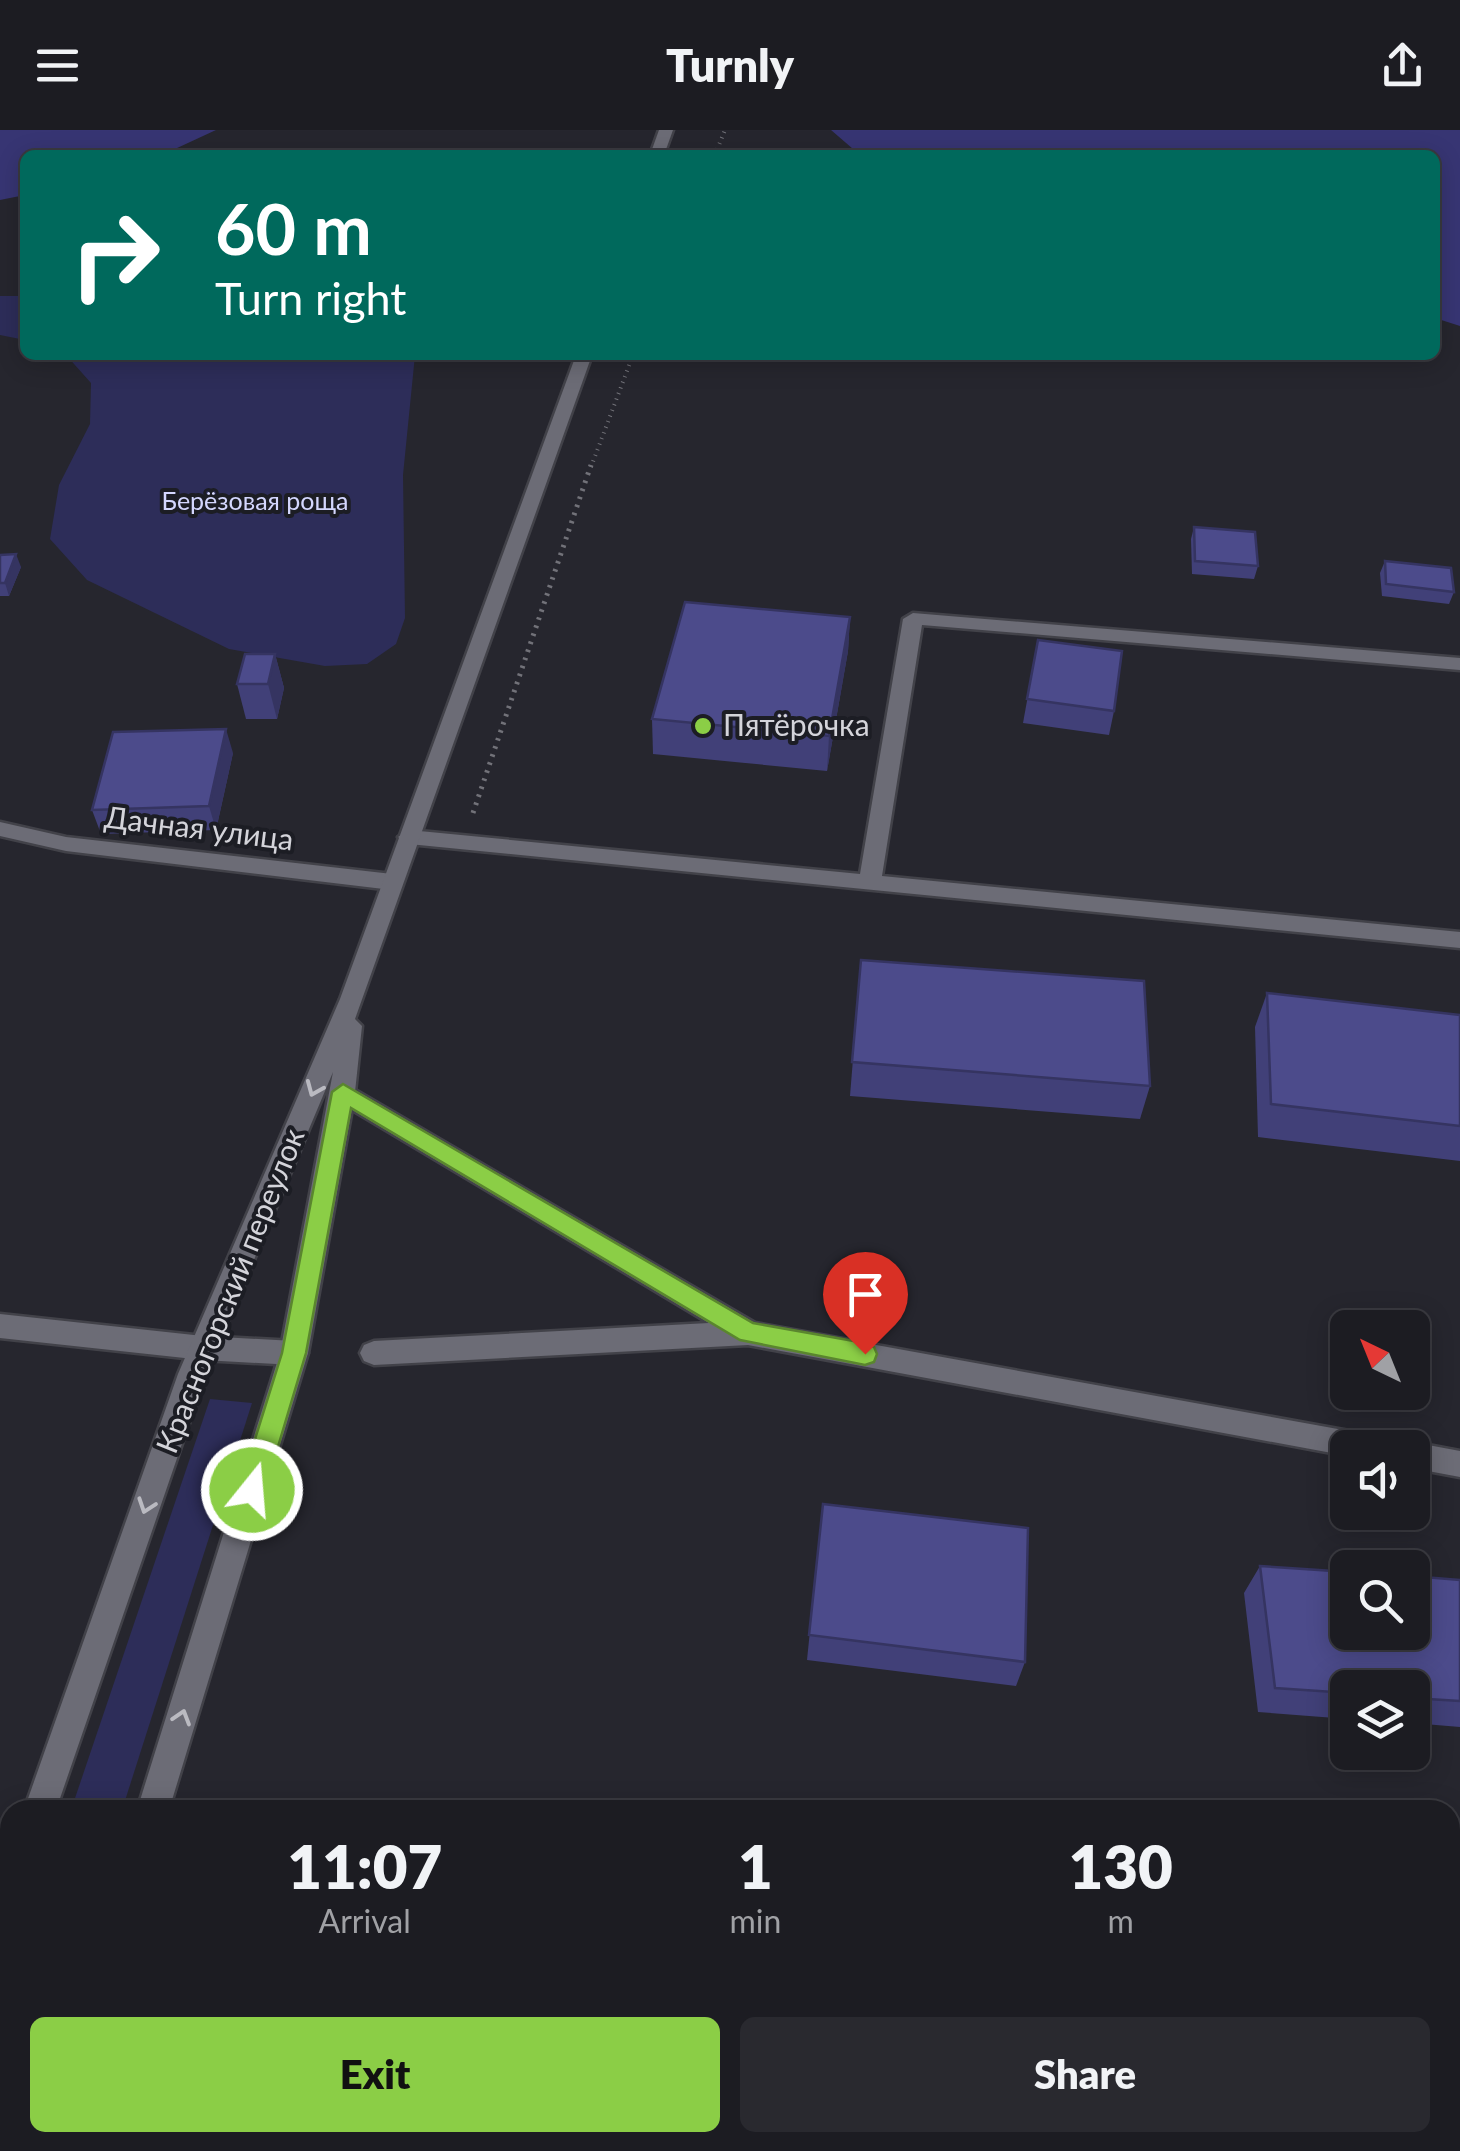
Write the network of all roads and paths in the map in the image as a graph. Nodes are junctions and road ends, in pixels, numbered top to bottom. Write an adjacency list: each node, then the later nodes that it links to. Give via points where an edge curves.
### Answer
1 (582, 360): 5 (main road)
2 (632, 360): 6 (path)
3 (1460, 664): 8 (main road, via 913,619)
4 (0, 829): 7 (main road, Дачная улица, via 66,844)
5 (409, 837): 6 (main road); 7 (main road)
6 (463, 842): 8 (main road)
7 (392, 882): 10 (main road)
8 (870, 882): 9 (main road)
9 (1460, 940)
10 (352, 999): 11 (main road, Красногорский переулок); 14 (main road, Красногорский переулок, one-way to 14)
11 (343, 1092): 13 (main road); 15 (main road, Красногорский переулок)
12 (0, 1326): 14 (main road)
13 (748, 1333): 16 (main road); 17 (main road)
14 (202, 1348): 15 (main road); 20 (main road, Красногорский переулок, one-way to 20)
15 (294, 1353): 21 (main road, Красногорский переулок, one-way to 15)
16 (374, 1353)
17 (1330, 1440)
18 (1430, 1458): 19 (main road)
19 (1460, 1464)
20 (44, 1800)
21 (156, 1800)

